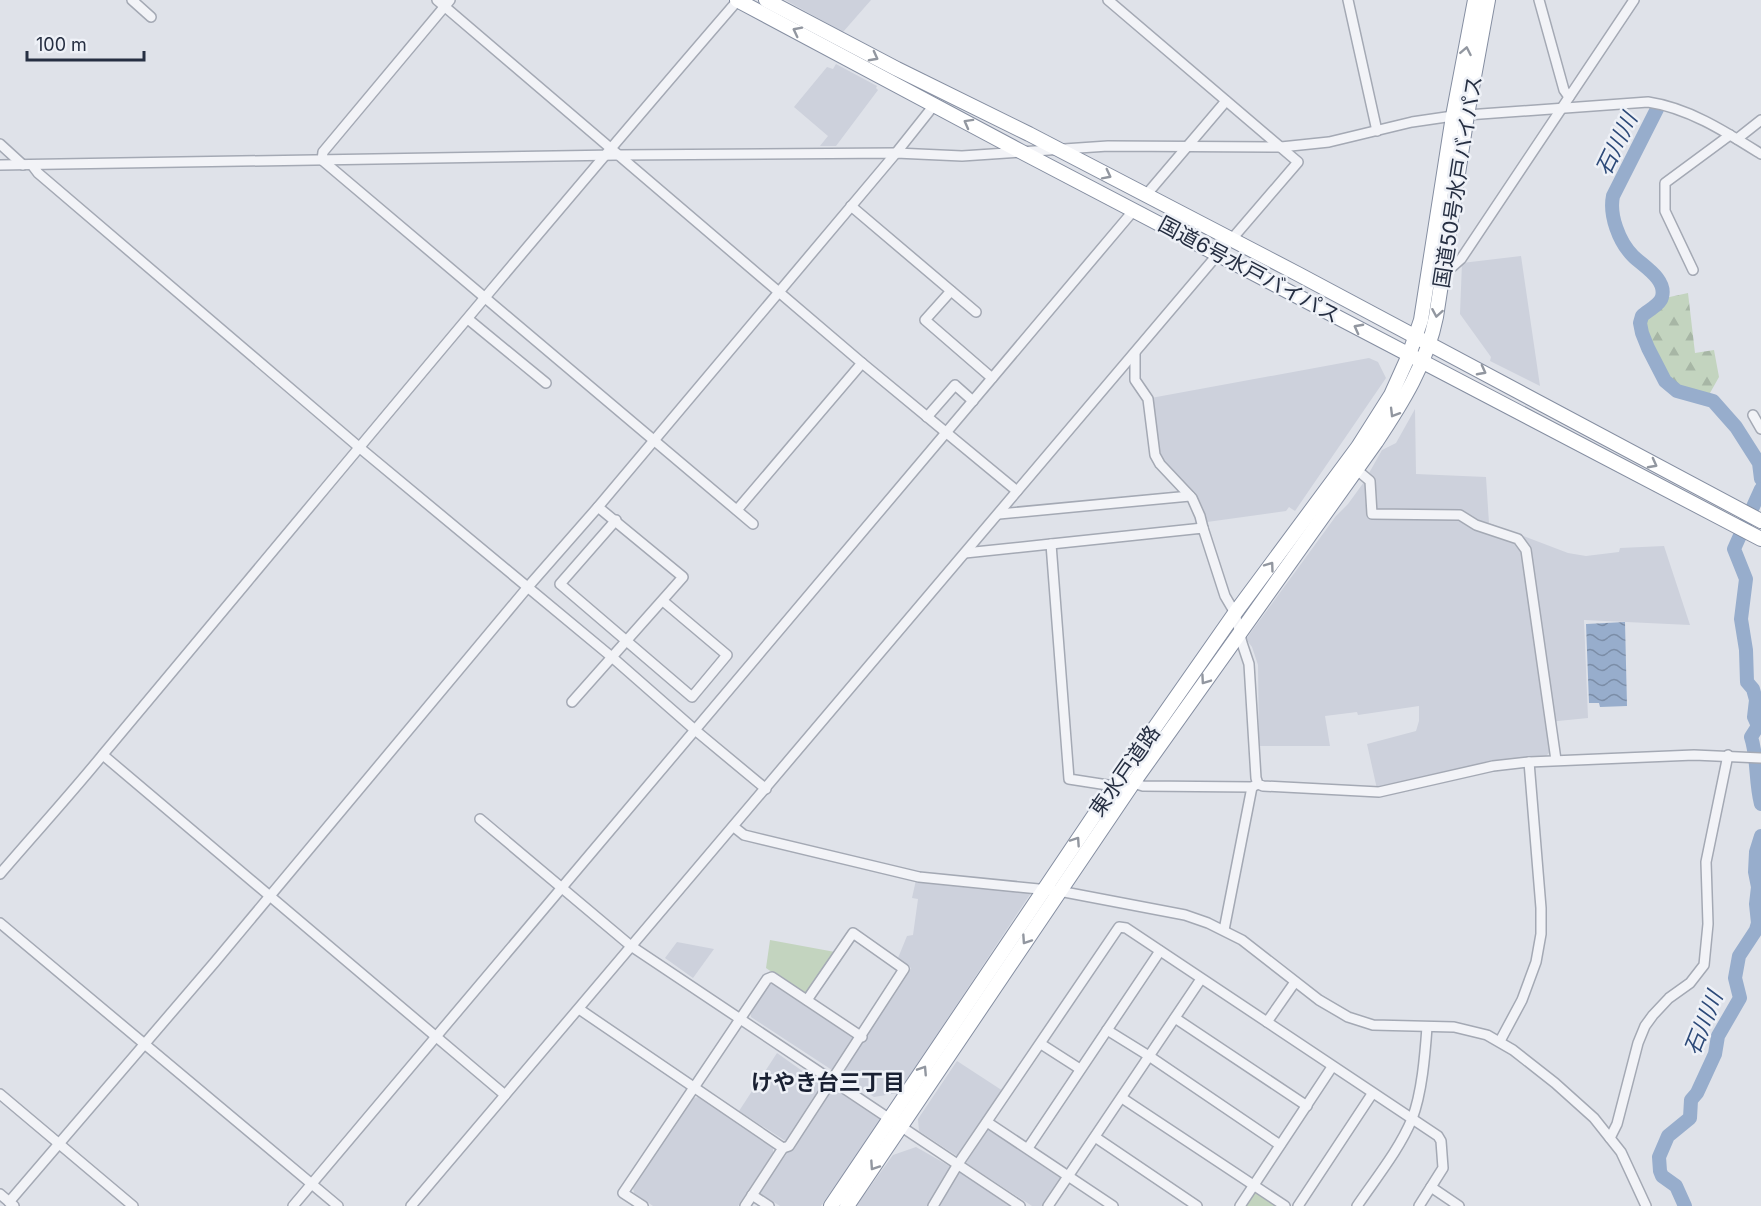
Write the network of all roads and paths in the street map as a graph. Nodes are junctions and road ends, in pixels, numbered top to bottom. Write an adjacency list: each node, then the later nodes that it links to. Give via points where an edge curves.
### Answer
1 (132, 0): 11 (street)
2 (738, 0): 14 (highway, 国道6号水戸バイパス, one-way to 2); 25 (street)
3 (766, 0): 23 (highway, 国道6号水戸バイパス, one-way to 23)
4 (1108, 0): 13 (street)
5 (1348, 0): 18 (street)
6 (1475, 0): 16 (highway, 国道50号水戸バイパス, one-way to 6)
7 (1488, 0): 16 (highway, 国道50号水戸バイパス)
8 (1539, 0): 12 (street)
9 (1634, 0): 12 (street)
10 (444, 2): 25 (street); 28 (street, via 323,152)
11 (151, 17)
12 (1569, 97): 15 (street)
13 (1226, 101): 21 (street); 22 (street)
14 (935, 104): 24 (highway, 国道6号水戸バイパス, one-way to 14); 26 (street)
15 (1560, 109): 16 (street); 19 (street, via 1659,104); 37 (street, via 1461,259)
16 (1460, 116): 18 (street); 37 (highway, 国道50号水戸バイパス); 43 (highway, 国道50号水戸バイパス)
17 (1761, 120): 19 (street)
18 (1377, 131): 22 (street)
19 (1733, 137): 27 (street); 36 (street, via 1665,183 1665,211)
20 (0, 144): 30 (street)
21 (1186, 147): 22 (street); 23 (street); 31 (street)
22 (1281, 147): 34 (street, via 1298,162)
23 (1055, 148): 24 (street); 31 (highway, 国道6号水戸バイパス, one-way to 31)
24 (1020, 151): 26 (street, via 955,156); 33 (highway, 国道6号水戸バイパス)
25 (611, 153): 26 (street); 28 (street); 38 (street); 40 (street)
26 (896, 153): 32 (street)
27 (1761, 153)
28 (322, 160): 30 (street); 40 (street)
29 (0, 165): 30 (street)
30 (27, 165): 57 (street)
31 (1146, 195): 34 (highway, 国道6号水戸バイパス)
32 (851, 206): 38 (street); 39 (street)
33 (1134, 210): 35 (highway, 国道6号水戸バイパス); 49 (street)
34 (1232, 240): 43 (highway, 国道6号水戸バイパス)
35 (1218, 254): 45 (street); 46 (highway, 国道6号水戸バイパス, one-way to 35)
36 (1694, 270)
37 (1444, 273): 44 (highway, 国道50号水戸バイパス, one-way to 44)
38 (779, 290): 48 (street); 56 (street)
39 (951, 291): 41 (street); 49 (street, via 925,320)
40 (486, 297): 42 (street); 56 (street)
41 (976, 312)
42 (468, 319): 50 (street); 57 (street)
43 (1416, 336): 44 (highway, 国道6号水戸バイパス); 46 (highway, 東水戸道路)
44 (1430, 344): 47 (highway, 国道50号水戸バイパス); 65 (highway, 国道6号水戸バイパス, one-way to 65)
45 (1135, 354): 59 (street); 60 (street, via 1135,380 1148,399 1155,455)
46 (1409, 355): 47 (highway, 国道6号水戸バイパス); 73 (highway, 東水戸道路, one-way to 46, via 1368,432)
47 (1423, 362): 58 (highway, 東水戸道路, one-way to 58); 68 (highway, 国道6号水戸バイパス)
48 (862, 363): 53 (street); 62 (street)
49 (992, 378): 51 (street)
50 (546, 383)
51 (973, 401): 53 (street, via 955,385); 55 (street)
52 (1753, 415): 54 (street)
53 (927, 417): 55 (street)
54 (1761, 429)
55 (946, 432): 59 (street); 78 (street)
56 (654, 440): 61 (street); 62 (street)
57 (360, 448): 71 (street); 79 (street)
58 (1357, 470): 74 (highway, 東水戸道路); 82 (street, via 1370,481 1372,514 1460,515 1523,544)
59 (1017, 491): 63 (street)
60 (1190, 496): 63 (street); 67 (street)
61 (598, 507): 64 (street); 71 (street)
62 (737, 510): 66 (street)
63 (999, 514): 70 (street)
64 (616, 520): 72 (street, via 682,577); 75 (street, via 560,584)
65 (1760, 520)
66 (753, 524)
67 (1203, 528): 69 (street); 73 (street, via 1225,596)
68 (1756, 536)
69 (1051, 544): 70 (street); 86 (street, via 1069,779)
70 (965, 553): 87 (street)
71 (528, 588): 76 (street); 94 (street)
72 (663, 601): 75 (street); 75 (street, via 728,656 692,697)
73 (1235, 614): 74 (street); 86 (highway, 東水戸道路)
74 (1239, 632): 84 (highway, 東水戸道路, one-way to 84); 85 (street, via 1249,664)
75 (628, 640): 76 (street)
76 (613, 658): 77 (street); 78 (street)
77 (572, 702)
78 (695, 730): 87 (street); 91 (street)
79 (103, 755): 90 (street); 94 (street)
80 (1728, 755): 81 (street); 82 (street); 127 (street, via 1706,862 1708,924 1704,965 1645,1026)
81 (1757, 758)
82 (1556, 760): 83 (street)
83 (1529, 762): 85 (street, via 1493,766 1379,792); 110 (street, via 1541,934 1533,971)
84 (1133, 783): 85 (street); 93 (highway, 東水戸道路)
85 (1255, 783): 96 (street)
86 (1114, 786): 92 (highway, 東水戸道路, one-way to 86)
87 (766, 789): 89 (street)
88 (480, 819): 91 (street)
89 (734, 827): 92 (street, via 744,835 919,878); 97 (street)
90 (0, 874)
91 (561, 889): 97 (street); 108 (street)
92 (1044, 890): 93 (street); 125 (highway, 東水戸道路, one-way to 92)
93 (1059, 891): 96 (street, via 1185,915); 125 (highway, 東水戸道路, one-way to 125)
94 (270, 895): 108 (street); 111 (street)
95 (0, 923): 111 (street)
96 (1224, 930): 100 (street)
97 (631, 946): 102 (street); 103 (street)
98 (1160, 951): 99 (street); 107 (street); 112 (street, via 1119,927)
99 (1201, 979): 104 (street); 105 (street)
100 (1295, 981): 105 (street); 106 (street, via 1335,1010 1362,1022)
101 (807, 1000): 103 (street, via 772,977); 109 (street); 109 (street, via 853,933 904,969)
102 (579, 1009): 117 (street); 120 (street)
103 (740, 1018): 116 (street); 117 (street)
104 (1175, 1018): 113 (street); 122 (street)
105 (1267, 1022): 114 (street)
106 (1427, 1027): 110 (street, via 1463,1028); 123 (street)
107 (1107, 1030): 113 (street); 115 (street)
108 (436, 1037): 120 (street); 134 (street)
109 (862, 1037): 116 (street)
110 (1500, 1041): 127 (street, via 1581,1104)
111 (143, 1044): 128 (street); 134 (street)
112 (1041, 1044): 115 (street); 124 (street)
113 (1149, 1056): 121 (street); 129 (street)
114 (1332, 1067): 119 (street); 122 (street)
115 (1080, 1069): 131 (street)
116 (832, 1080): 125 (street); 130 (street, via 789,1146)
117 (694, 1086): 130 (street); 144 (street, via 623,1193)
118 (0, 1094): 128 (street)
119 (1372, 1094): 123 (street); 156 (street)
120 (505, 1095): 143 (street)
121 (1122, 1098): 126 (street); 135 (street)
122 (1307, 1106): 129 (street)
123 (1412, 1119): 136 (street, via 1441,1141 1443,1168); 157 (street)
124 (987, 1122): 131 (street); 132 (street)
125 (896, 1123): 132 (street); 147 (highway, 東水戸道路); 148 (highway, 東水戸道路, one-way to 148)
126 (1095, 1137): 133 (street); 153 (street)
127 (1610, 1138): 160 (street)
128 (59, 1144): 139 (street); 140 (street)
129 (1280, 1145): 135 (street)
130 (783, 1148): 138 (street)
131 (1028, 1148): 133 (street)
132 (958, 1164): 149 (street); 150 (street)
133 (1068, 1176): 151 (street); 152 (street)
134 (311, 1184): 141 (street); 142 (street)
135 (1254, 1186): 154 (street); 155 (street)
136 (1431, 1187): 158 (street); 159 (street)
137 (0, 1194): 139 (street)
138 (752, 1195): 145 (street); 146 (street)
139 (12, 1204)
140 (133, 1206)
141 (293, 1206)
142 (338, 1206)
143 (411, 1206)
144 (643, 1206)
145 (745, 1206)
146 (769, 1206)
147 (831, 1206)
148 (847, 1206)
149 (933, 1206)
150 (1020, 1206)
151 (1048, 1206)
152 (1113, 1206)
153 (1197, 1206)
154 (1240, 1206)
155 (1286, 1206)
156 (1298, 1206)
157 (1357, 1206)
158 (1419, 1206)
159 (1459, 1206)
160 (1646, 1206)

